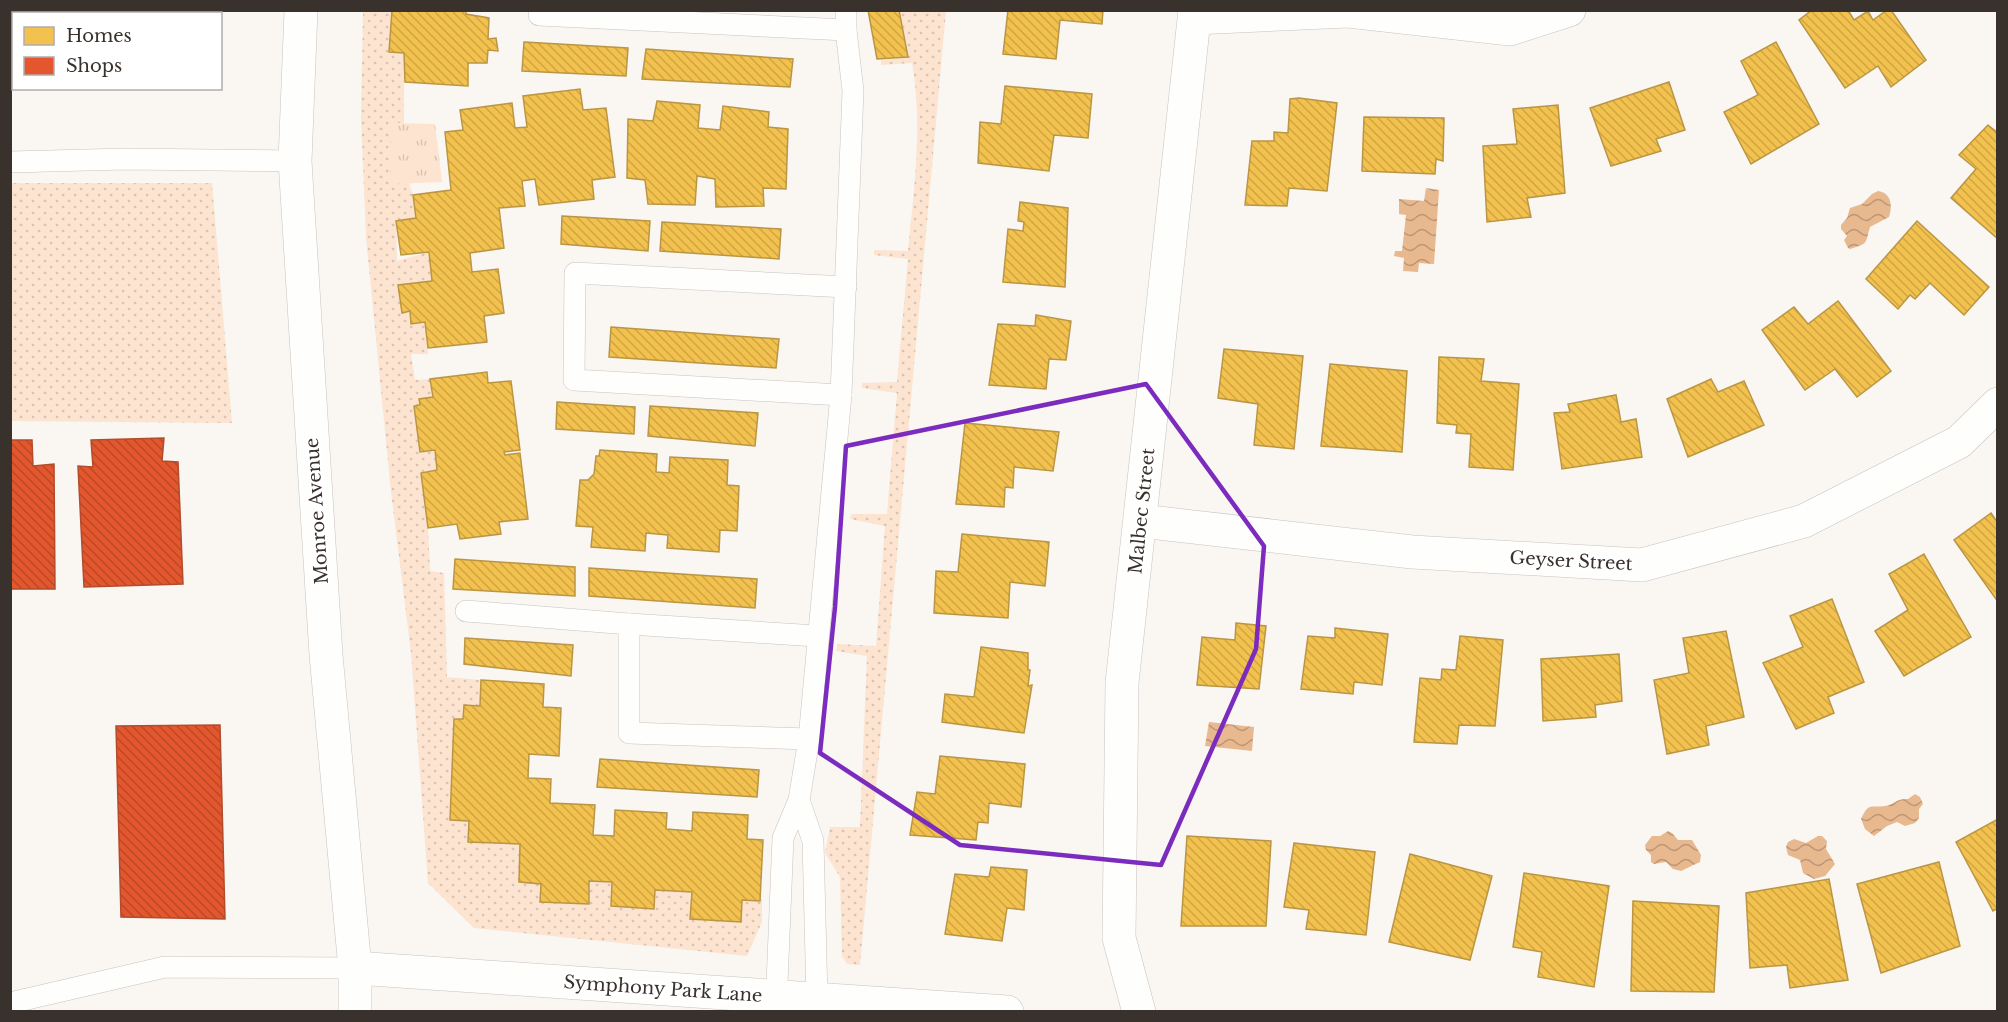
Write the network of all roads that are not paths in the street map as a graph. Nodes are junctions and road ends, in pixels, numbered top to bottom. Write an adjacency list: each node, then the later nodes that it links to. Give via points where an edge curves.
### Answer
1 (301, 10): 6 (street, Monroe Avenue)
2 (1569, 10): 3 (street, via 1510,29 1347,11)
3 (1195, 14): 11 (street, Malbec Street)
4 (539, 15): 5 (lane)
5 (846, 20): 8 (lane, via 853,91)
6 (295, 161): 7 (lane); 19 (street, Monroe Avenue, via 326,655)
7 (10, 162)
8 (846, 287): 9 (lane); 9 (lane, via 575,273 573,380)
9 (841, 395): 14 (lane)
10 (1998, 404): 11 (street, Geyser Street, via 1959,442 1804,520 1642,565 1412,552)
11 (1141, 521): 25 (street, Malbec Street, via 1122,683 1119,938)
12 (466, 611): 13 (lane)
13 (629, 624): 14 (lane); 15 (lane, via 629,733)
14 (817, 636): 15 (lane)
15 (809, 739): 16 (lane)
16 (799, 800): 17 (lane, via 783,838); 18 (lane, via 813,841)
17 (783, 865): 18 (lane); 22 (lane)
18 (815, 866): 20 (lane)
19 (355, 968): 21 (lane, via 165,966); 22 (street, Symphony Park Lane); 23 (street, Monroe Avenue)
20 (817, 999): 22 (street, Symphony Park Lane); 24 (street, Symphony Park Lane)
21 (10, 1003)
22 (776, 1004)
23 (355, 1011)
24 (1008, 1011)
25 (1139, 1011)

